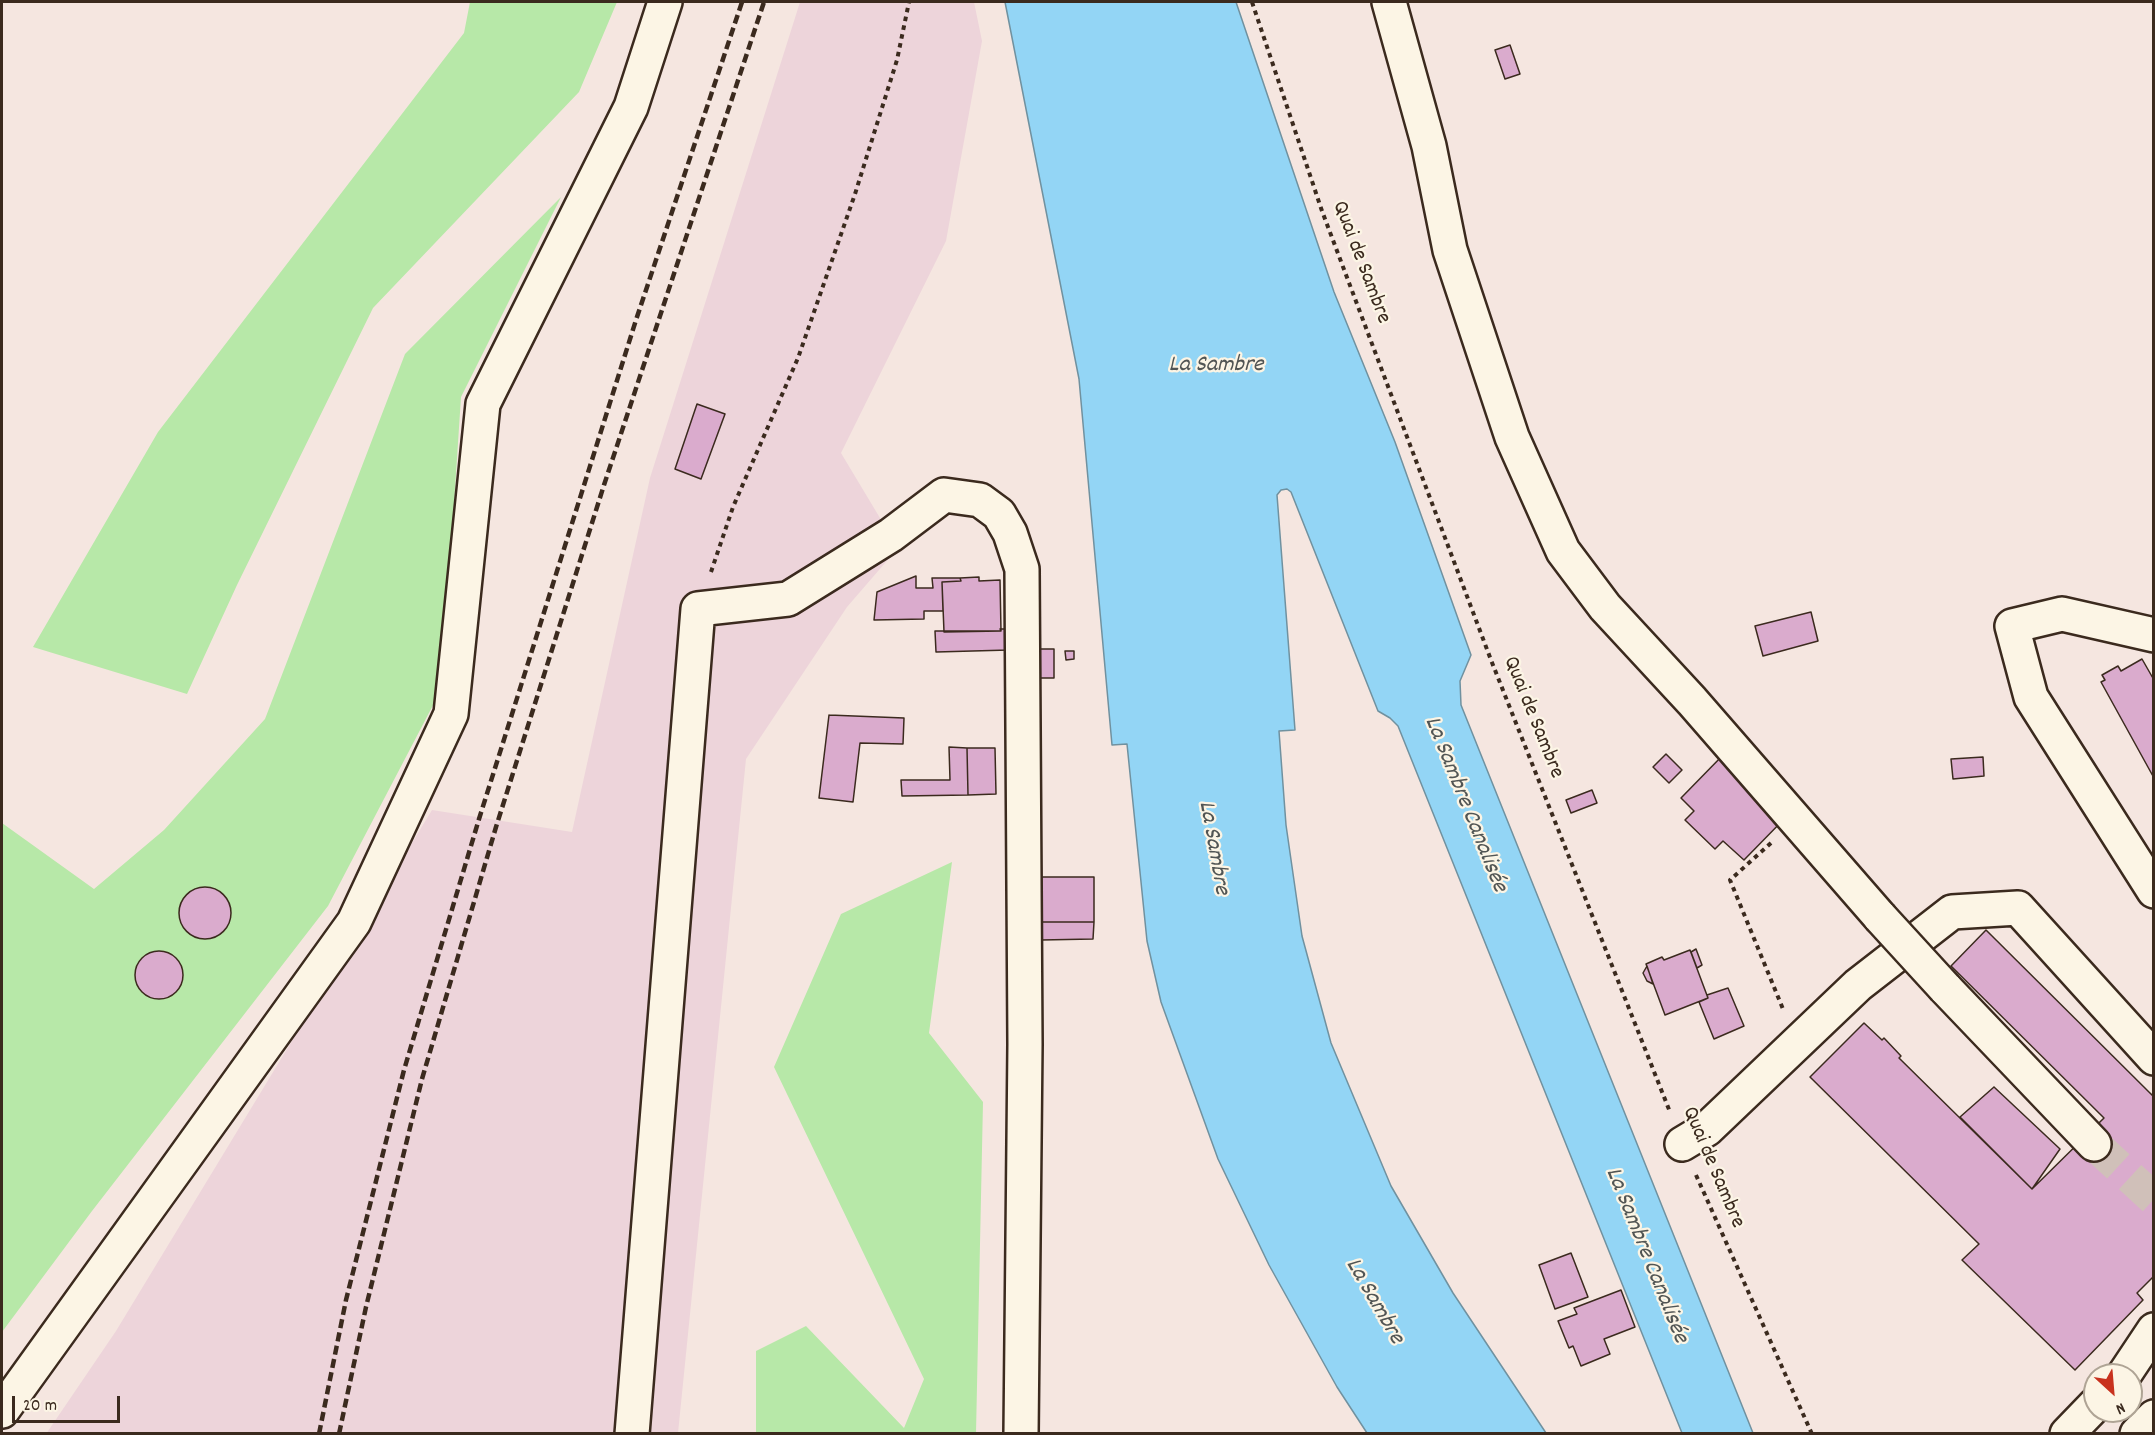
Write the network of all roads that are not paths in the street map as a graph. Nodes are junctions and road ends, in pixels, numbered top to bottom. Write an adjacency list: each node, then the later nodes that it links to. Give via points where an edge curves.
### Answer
1 (665, 2): 10 (street, via 631,107 483,404 451,714 354,922)
2 (1389, 2): 7 (street, bridge, via 1429,146 1450,250 1512,437 1563,550 1605,607 1880,917)
3 (2154, 635): 4 (street, via 2062,614 2012,626 2031,697)
4 (2154, 891)
5 (2154, 1058): 6 (street, via 2018,908 1952,912 1858,985 1707,1129)
6 (1682, 1144)
7 (2094, 1144)
8 (2154, 1330): 9 (street)
9 (2132, 1363)
10 (2, 1411)
11 (2083, 1417): 15 (street)
12 (2154, 1417): 16 (street)
13 (632, 1434): 14 (street, via 698,609 789,599 891,535 944,495 980,500 999,514 1010,532 1022,569 1025,1055)
14 (1021, 1434)
15 (2067, 1434)
16 (2137, 1434)

